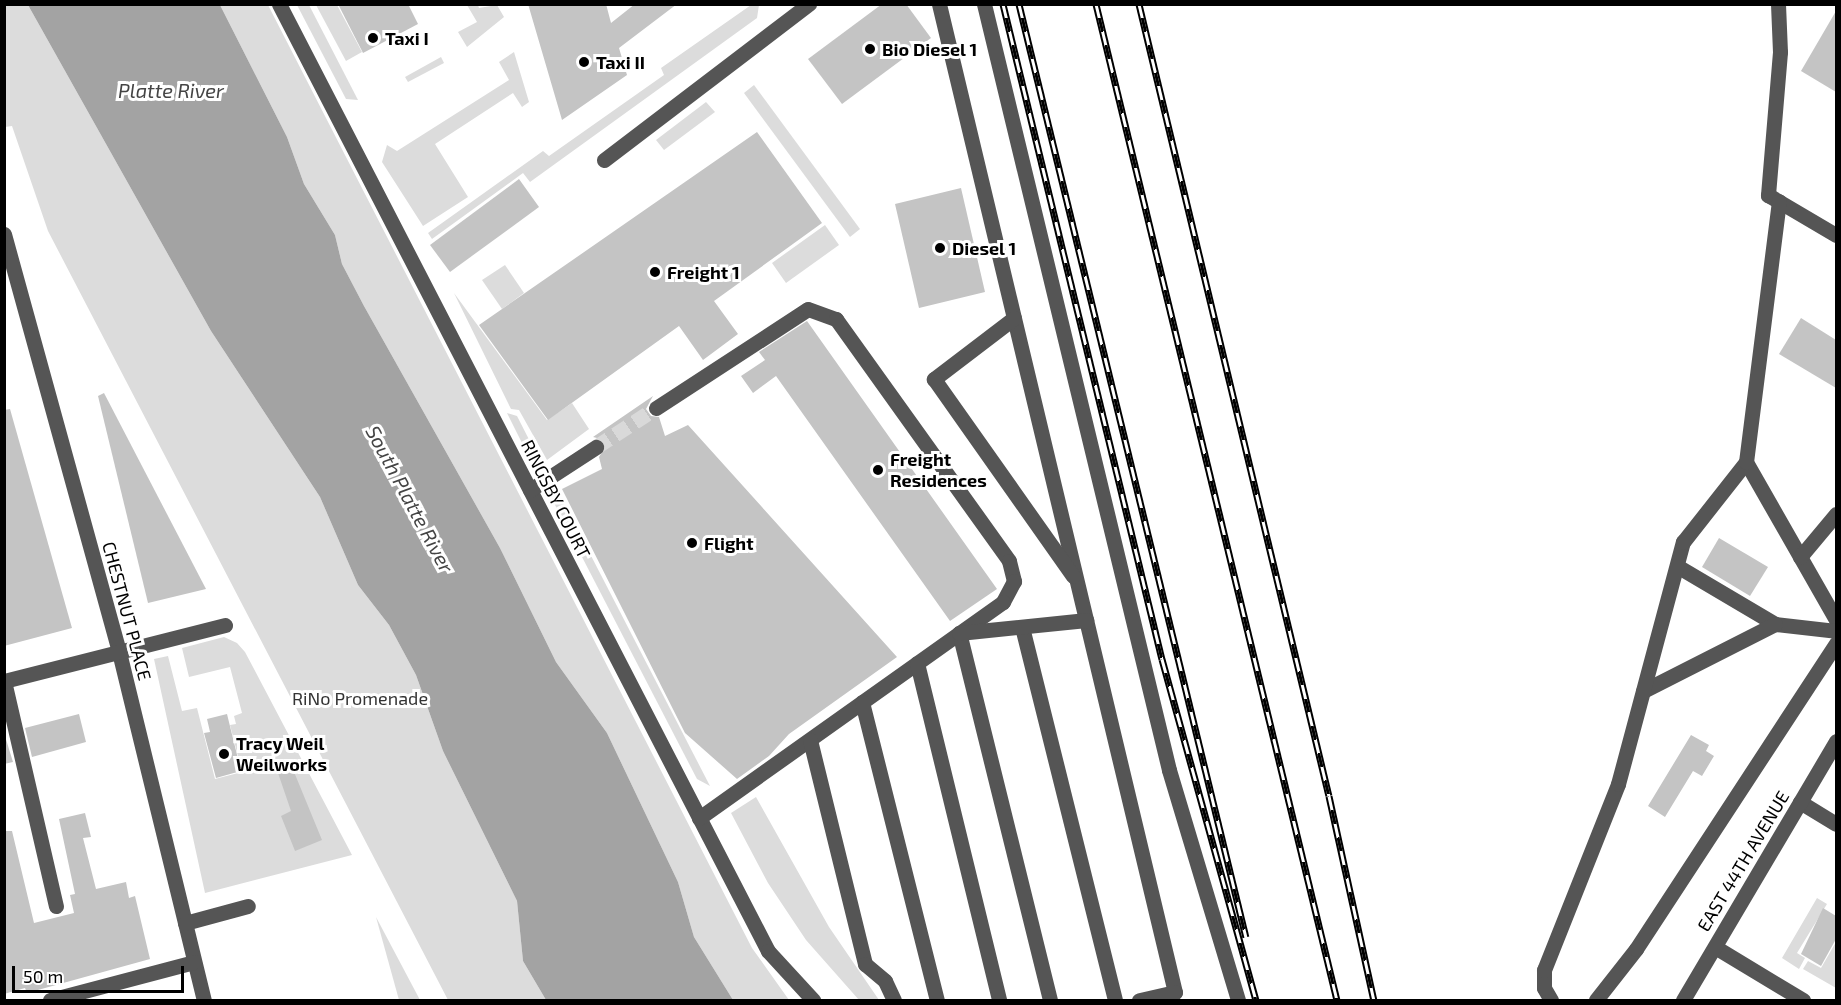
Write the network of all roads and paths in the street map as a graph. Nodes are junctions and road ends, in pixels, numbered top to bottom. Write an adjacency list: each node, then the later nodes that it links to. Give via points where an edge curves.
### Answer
1 (279, 4): 14 (street, RINGSBY COURT)
2 (809, 4): 6 (street)
3 (939, 4): 10 (street)
4 (984, 4): 51 (street, via 1169,770)
5 (1778, 4): 7 (street, via 1780,52 1768,195)
6 (604, 160)
7 (1779, 201): 9 (street); 13 (street)
8 (4, 234): 27 (street, CHESTNUT PLACE)
9 (1836, 235)
10 (1014, 318): 18 (street); 18 (street, via 934,379)
11 (656, 408): 25 (street, via 808,309 836,319 1013,570 1008,598)
12 (596, 447): 14 (street)
13 (1746, 462): 16 (street); 17 (street, via 1683,542)
14 (530, 490): 35 (street, RINGSBY COURT)
15 (1836, 514): 16 (street)
16 (1800, 557): 20 (street)
17 (1677, 566): 21 (street); 30 (street)
18 (1078, 584): 19 (street)
19 (1086, 620): 23 (street); 50 (street, via 1175,992)
20 (1836, 620)
21 (1775, 624): 24 (street); 30 (street)
22 (225, 625): 27 (street)
23 (1022, 627): 25 (street); 49 (street)
24 (1836, 632)
25 (959, 633): 28 (street); 48 (street)
26 (1836, 643): 53 (street, via 1636,949)
27 (118, 652): 29 (street); 39 (street, CHESTNUT PLACE)
28 (917, 663): 31 (street); 47 (street)
29 (4, 681): 37 (street)
30 (1643, 691): 52 (street, via 1618,784 1544,970 1544,988)
31 (862, 702): 32 (street); 46 (street)
32 (810, 740): 35 (street); 45 (street, via 865,964 885,981)
33 (1836, 741): 34 (street, EAST 44TH AVENUE)
34 (1800, 802): 36 (street); 40 (street, EAST 44TH AVENUE)
35 (699, 818): 44 (street, RINGSBY COURT, via 768,951)
36 (1836, 824)
37 (56, 906)
38 (248, 906): 39 (street)
39 (185, 922): 41 (street, CHESTNUT PLACE)
40 (1715, 947): 54 (street, EAST 44TH AVENUE); 55 (street)
41 (194, 962): 42 (street); 43 (street, CHESTNUT PLACE)
42 (50, 1000)
43 (204, 1000)
44 (813, 1000)
45 (894, 1000)
46 (938, 1000)
47 (999, 1000)
48 (1050, 1000)
49 (1115, 1000)
50 (1139, 1000)
51 (1238, 1000)
52 (1551, 1000)
53 (1596, 1000)
54 (1683, 1000)
55 (1803, 1000)

